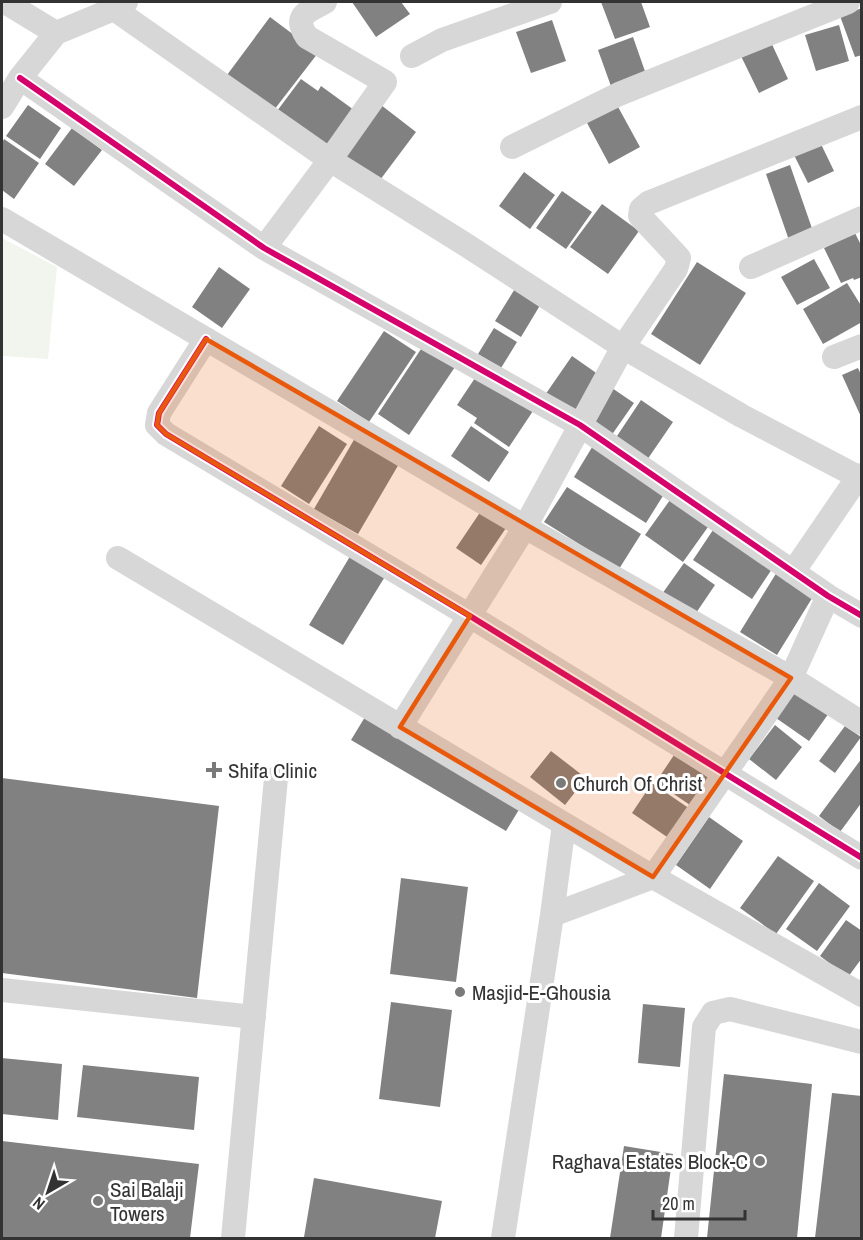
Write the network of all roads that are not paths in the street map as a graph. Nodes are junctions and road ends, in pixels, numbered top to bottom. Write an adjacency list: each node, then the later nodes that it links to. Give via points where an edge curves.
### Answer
1 (5, 2): 6 (street)
2 (325, 2): 12 (street, via 303,15 301,28 307,37 385,82)
3 (550, 2): 7 (street, via 442,40)
4 (848, 2): 11 (street, via 619,94)
5 (120, 5): 6 (street); 12 (street)
6 (56, 33): 8 (street)
7 (411, 56)
8 (21, 78): 9 (street); 15 (street)
9 (2, 107)
10 (861, 117): 19 (street, via 641,209 640,216 680,258)
11 (512, 147)
12 (330, 160): 15 (street); 19 (street)
13 (861, 218): 16 (street)
14 (2, 219): 17 (street)
15 (264, 248): 21 (street)
16 (751, 267)
17 (207, 339): 23 (street); 27 (street, via 159,413 157,424 166,434)
18 (861, 346): 20 (street)
19 (623, 347): 21 (street); 22 (street, via 742,416)
20 (834, 357)
21 (580, 425): 23 (street); 25 (street)
22 (860, 477): 25 (street)
23 (525, 527): 27 (street); 29 (street)
24 (118, 558): 31 (street)
25 (793, 572): 26 (street)
26 (828, 596): 28 (street); 29 (street)
27 (470, 616): 31 (street); 32 (street)
28 (861, 616)
29 (791, 678): 30 (street); 32 (street)
30 (861, 723)
31 (400, 727): 34 (street)
32 (725, 773): 35 (street); 36 (street)
33 (276, 778): 40 (street)
34 (564, 824): 36 (street); 37 (street)
35 (861, 858)
36 (653, 877): 37 (street); 39 (street)
37 (552, 915): 43 (street)
38 (2, 990): 40 (street)
39 (861, 995)
40 (254, 1017): 42 (street)
41 (861, 1042): 44 (street, via 730,1009 712,1013 704,1026)
42 (233, 1239)
43 (503, 1239)
44 (686, 1239)

